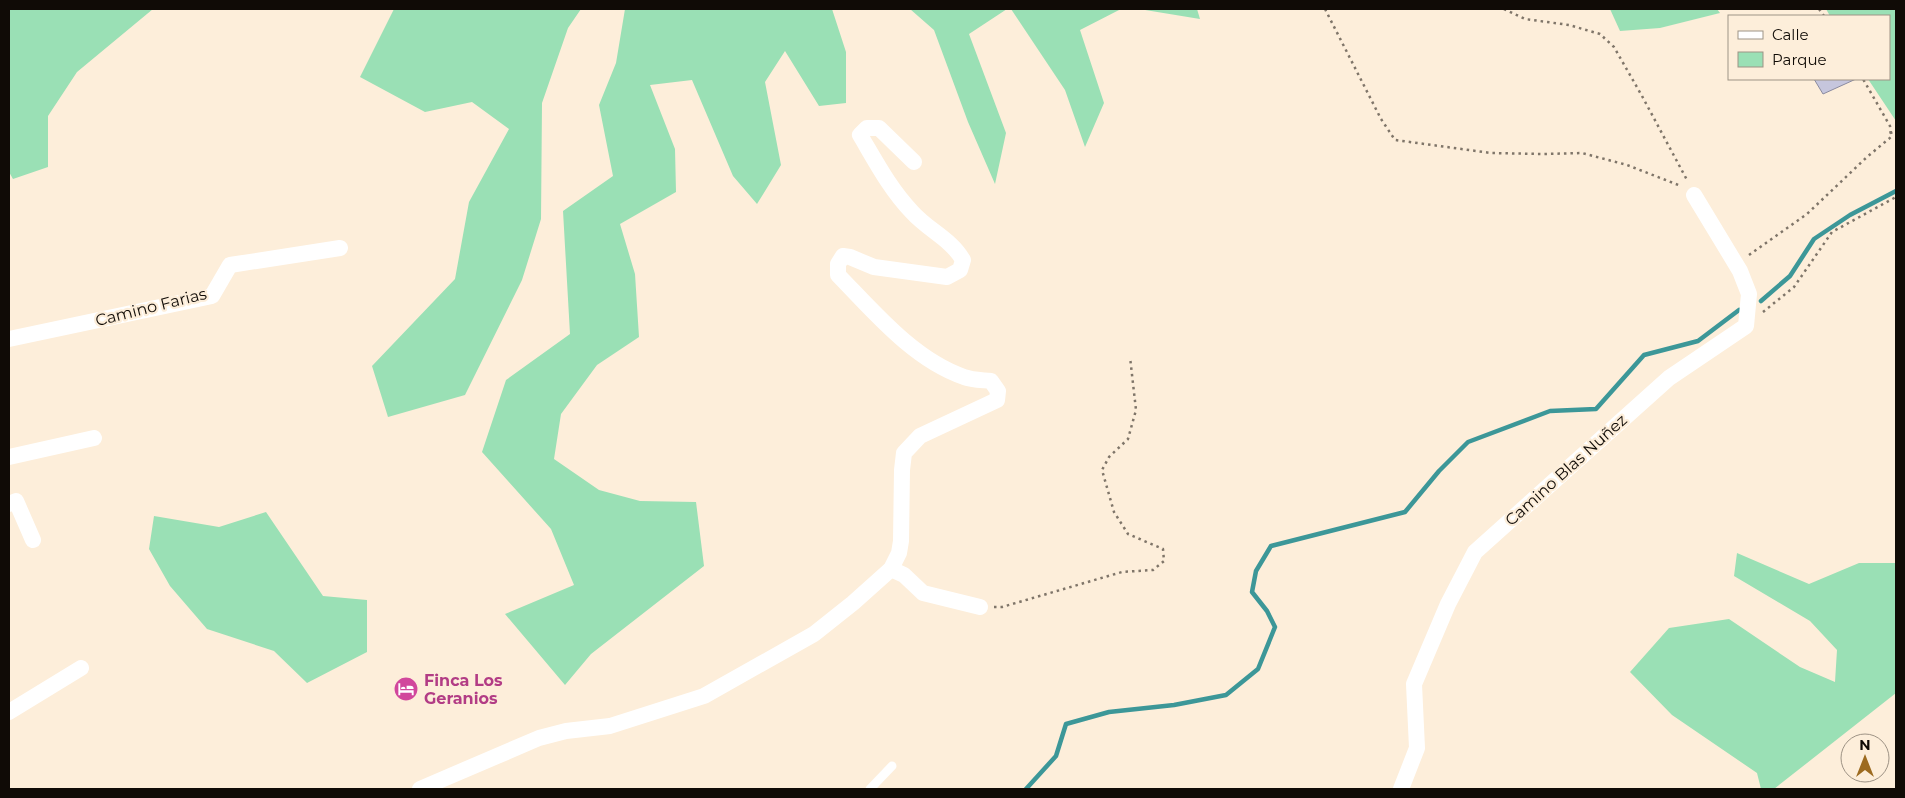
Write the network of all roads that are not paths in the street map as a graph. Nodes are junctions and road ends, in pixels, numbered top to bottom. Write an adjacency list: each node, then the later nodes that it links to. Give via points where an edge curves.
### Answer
1 (914, 162): 9 (street, via 879,128 868,128 860,134 892,190 919,219 957,249 963,260 960,270 947,277 874,267 843,256 838,264 838,275 894,331 939,366 966,378 991,381 998,391 997,400 920,436 904,453 901,540 899,554)
2 (1693, 193): 16 (street, Camino Blas Nuñez, via 1749,294 1746,326 1669,378 1475,552 1448,604 1414,684 1417,748)
3 (340, 248): 4 (street, Camino Farias, via 230,265 212,296)
4 (9, 339)
5 (94, 438): 6 (street)
6 (9, 456)
7 (9, 504): 8 (street, via 16,501)
8 (33, 540)
9 (890, 569): 10 (street, via 904,575 923,593); 14 (street, via 853,604 814,634 704,696 610,726 539,738)
10 (980, 607)
11 (81, 668): 12 (street)
12 (9, 712)
13 (892, 766): 15 (lane)
14 (420, 789)
15 (870, 789)
16 (1401, 789)

